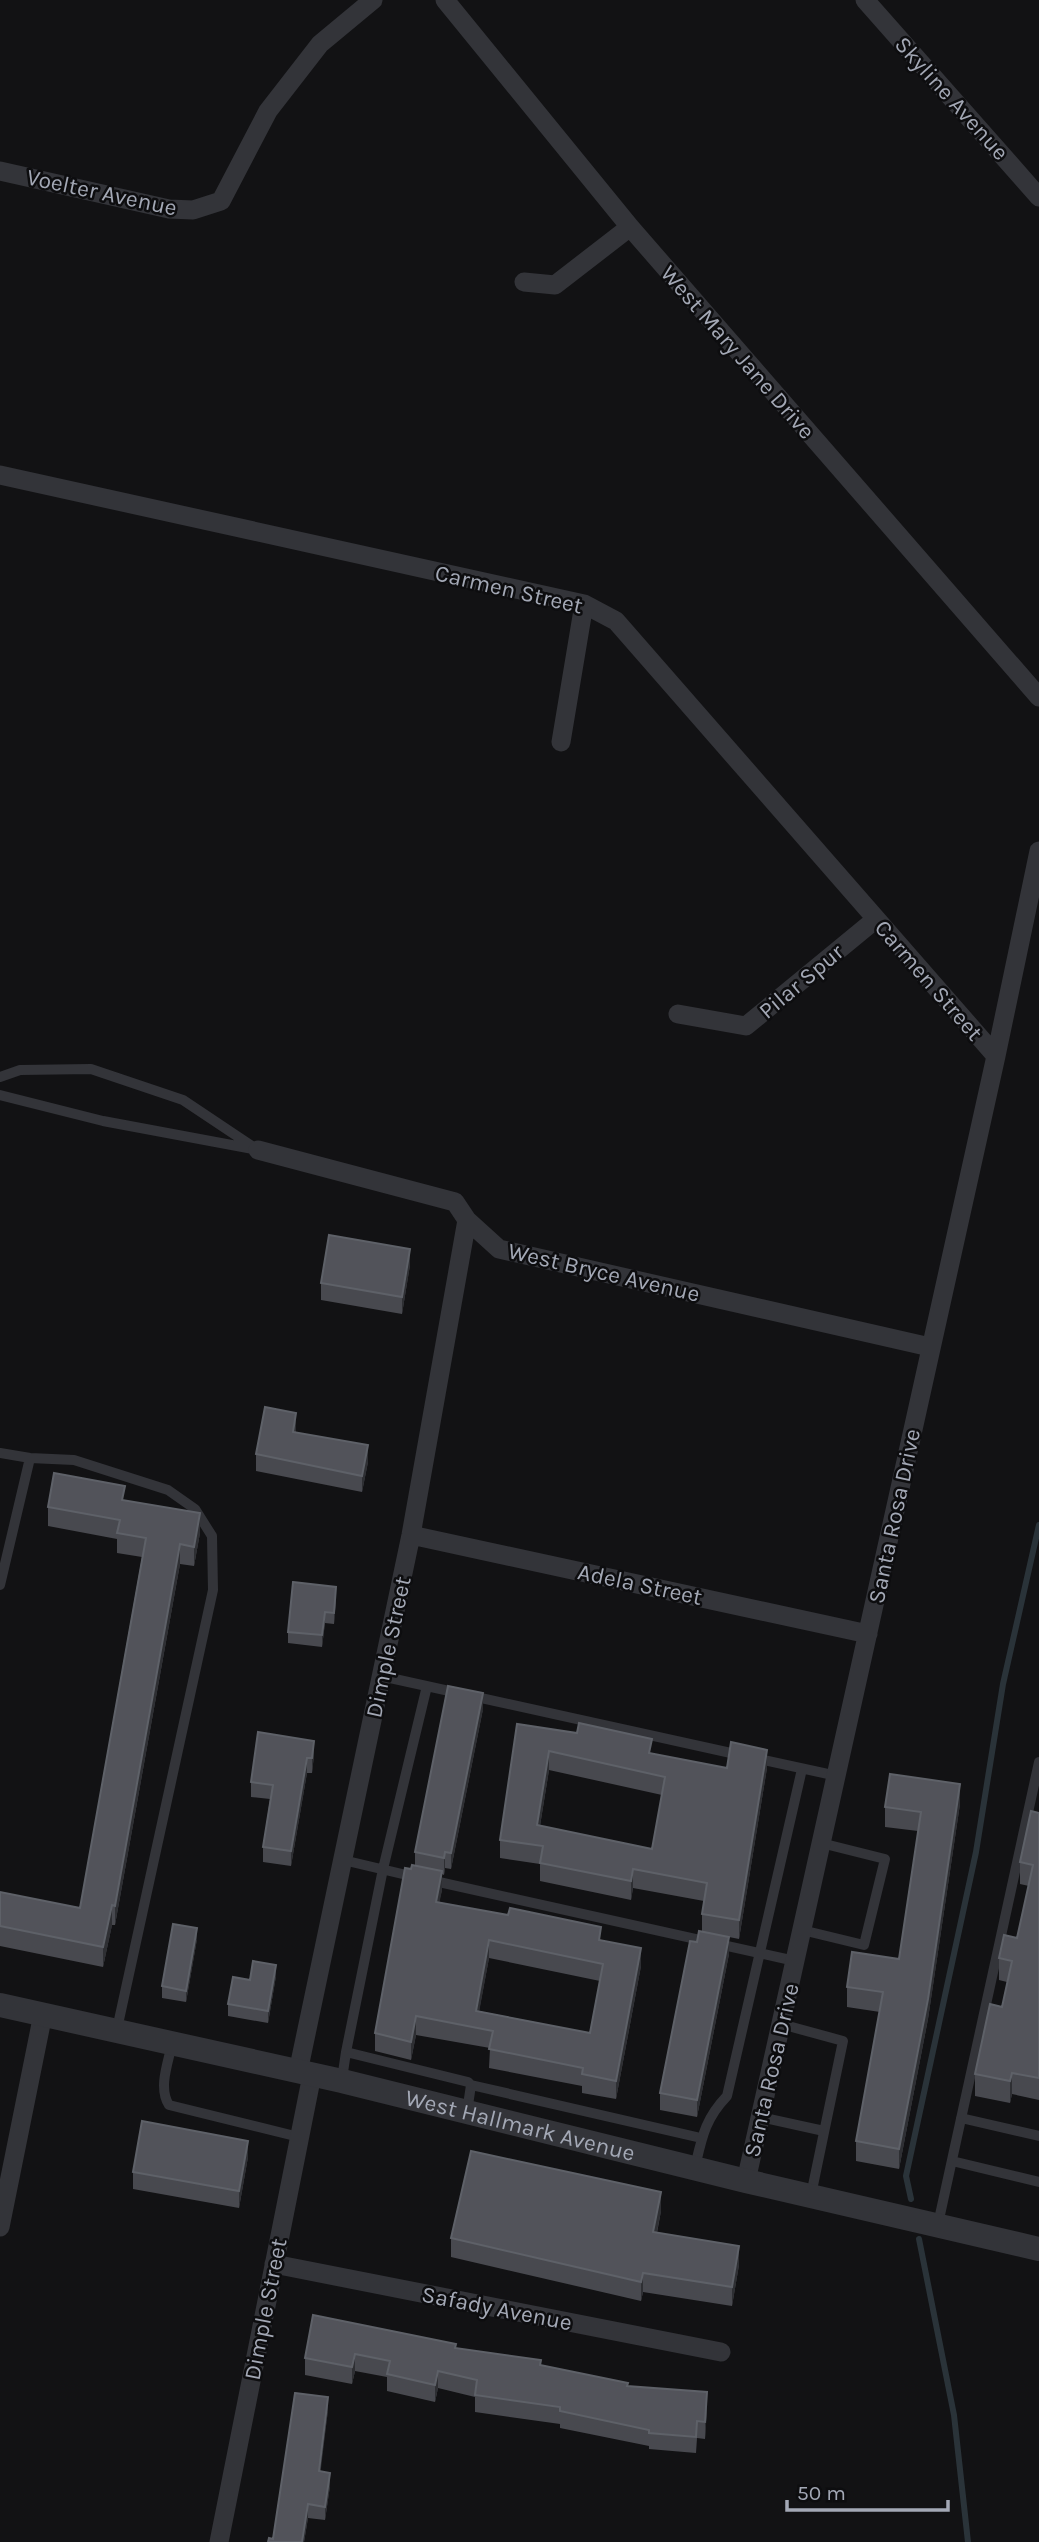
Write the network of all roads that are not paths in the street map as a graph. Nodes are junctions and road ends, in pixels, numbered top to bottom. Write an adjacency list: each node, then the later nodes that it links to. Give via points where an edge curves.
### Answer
1 (373, 0): 4 (street, Voelter Avenue, via 320,44 268,111 221,201 193,210 169,209)
2 (445, 0): 6 (street, West Mary Jane Drive)
3 (865, 0): 5 (street, Skyline Avenue)
4 (0, 171)
5 (1039, 197)
6 (630, 228): 7 (street, via 555,285); 10 (street, West Mary Jane Drive)
7 (524, 282)
8 (0, 475): 9 (street, Carmen Street)
9 (584, 604): 11 (street); 13 (street, Carmen Street, via 616,621)
10 (1039, 697)
11 (561, 742)
12 (1039, 851): 15 (street, Santa Rosa Drive)
13 (876, 919): 14 (street, Pilar Spur, via 746,1026); 15 (street, Carmen Street)
14 (678, 1014)
15 (996, 1056): 20 (street, Santa Rosa Drive)
16 (0, 1077): 18 (lane, West Bryce Avenue, via 20,1070 92,1069 183,1100)
17 (0, 1095): 18 (lane, West Bryce Avenue, via 103,1121)
18 (257, 1150): 19 (street, West Bryce Avenue, via 455,1202)
19 (467, 1220): 20 (street, West Bryce Avenue, via 499,1249); 23 (street, Dimple Street)
20 (930, 1347): 25 (street, Santa Rosa Drive)
21 (0, 1453): 22 (lane)
22 (30, 1458): 24 (lane); 40 (lane, via 74,1460 168,1490 195,1509 212,1536 214,1590)
23 (411, 1535): 25 (street, Adela Street); 26 (street, Dimple Street)
24 (0, 1585)
25 (869, 1634): 30 (street, Santa Rosa Drive)
26 (381, 1676): 27 (lane); 32 (street, Dimple Street)
27 (427, 1686): 29 (lane); 33 (lane)
28 (1039, 1762): 48 (lane)
29 (802, 1769): 30 (lane); 35 (lane)
30 (836, 1776): 31 (street, Santa Rosa Drive)
31 (821, 1843): 34 (street, Santa Rosa Drive); 34 (lane, via 885,1859 864,1945)
32 (343, 1860): 33 (lane); 43 (street, Dimple Street)
33 (383, 1869): 35 (lane); 42 (lane)
34 (802, 1930): 36 (street, Santa Rosa Drive)
35 (761, 1953): 36 (lane); 52 (lane, via 727,2096)
36 (795, 1961): 39 (street, Santa Rosa Drive)
37 (0, 2005): 38 (street, West Hallmark Avenue)
38 (43, 2014): 40 (street, West Hallmark Avenue); 59 (street)
39 (781, 2024): 47 (street, Santa Rosa Drive); 49 (lane, via 843,2041)
40 (116, 2031): 41 (street, West Hallmark Avenue)
41 (172, 2044): 43 (street, West Hallmark Avenue); 51 (lane, via 164,2085 169,2105)
42 (346, 2052): 44 (lane); 45 (lane)
43 (305, 2074): 44 (street, West Hallmark Avenue); 51 (street, Dimple Street)
44 (342, 2081): 46 (street, West Hallmark Avenue)
45 (471, 2085): 46 (lane); 52 (lane)
46 (467, 2113): 54 (street, West Hallmark Avenue)
47 (760, 2117): 49 (lane); 55 (street, Santa Rosa Drive)
48 (961, 2118): 50 (lane); 53 (lane)
49 (824, 2131): 57 (lane)
50 (1039, 2136)
51 (299, 2137): 61 (street, Dimple Street)
52 (701, 2138): 54 (lane)
53 (952, 2161): 56 (lane); 58 (lane)
54 (695, 2168): 55 (street, West Hallmark Avenue)
55 (746, 2181): 57 (street, West Hallmark Avenue)
56 (1039, 2182)
57 (811, 2196): 58 (street, West Hallmark Avenue)
58 (938, 2225): 60 (street, West Hallmark Avenue)
59 (0, 2227)
60 (1039, 2249)
61 (274, 2264): 62 (street, Safady Avenue); 63 (street, Dimple Street)
62 (721, 2352)
63 (219, 2542)

